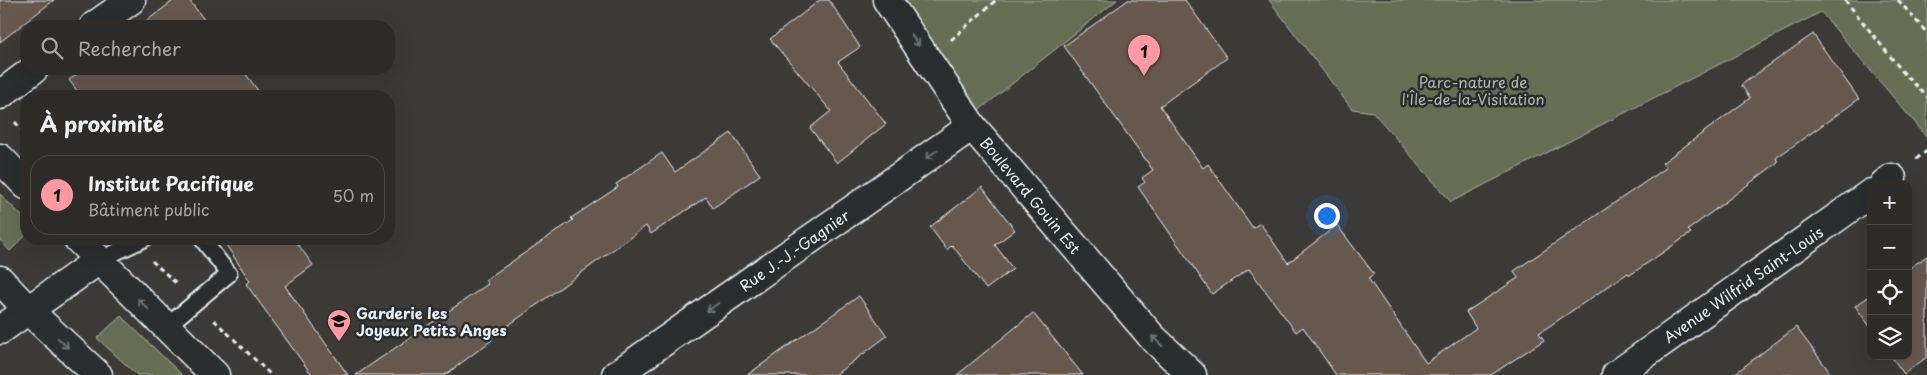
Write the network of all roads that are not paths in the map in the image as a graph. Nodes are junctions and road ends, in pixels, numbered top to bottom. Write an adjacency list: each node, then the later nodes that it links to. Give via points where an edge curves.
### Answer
1 (131, 0): 3 (street)
2 (888, 0): 6 (street, Boulevard Gouin Est, one-way to 6)
3 (103, 20)
4 (26, 75): 5 (street)
5 (0, 95)
6 (972, 126): 20 (street, Rue J.-J.-Gagnier, one-way to 20); 21 (street, Boulevard Gouin Est, one-way to 6, via 1152,336)
7 (0, 158): 8 (street)
8 (20, 180)
9 (1867, 196): 22 (street, Avenue Wilfrid Saint-Louis)
10 (84, 245): 13 (street)
11 (131, 245): 13 (lane)
12 (207, 245): 16 (lane, via 229,274)
13 (99, 260): 15 (street); 16 (street, one-way to 13)
14 (0, 280): 15 (street)
15 (28, 310): 17 (street); 18 (street, one-way to 18)
16 (167, 326): 19 (street)
17 (0, 330)
18 (98, 375)
19 (215, 375)
20 (616, 375)
21 (1192, 375)
22 (1616, 375)

